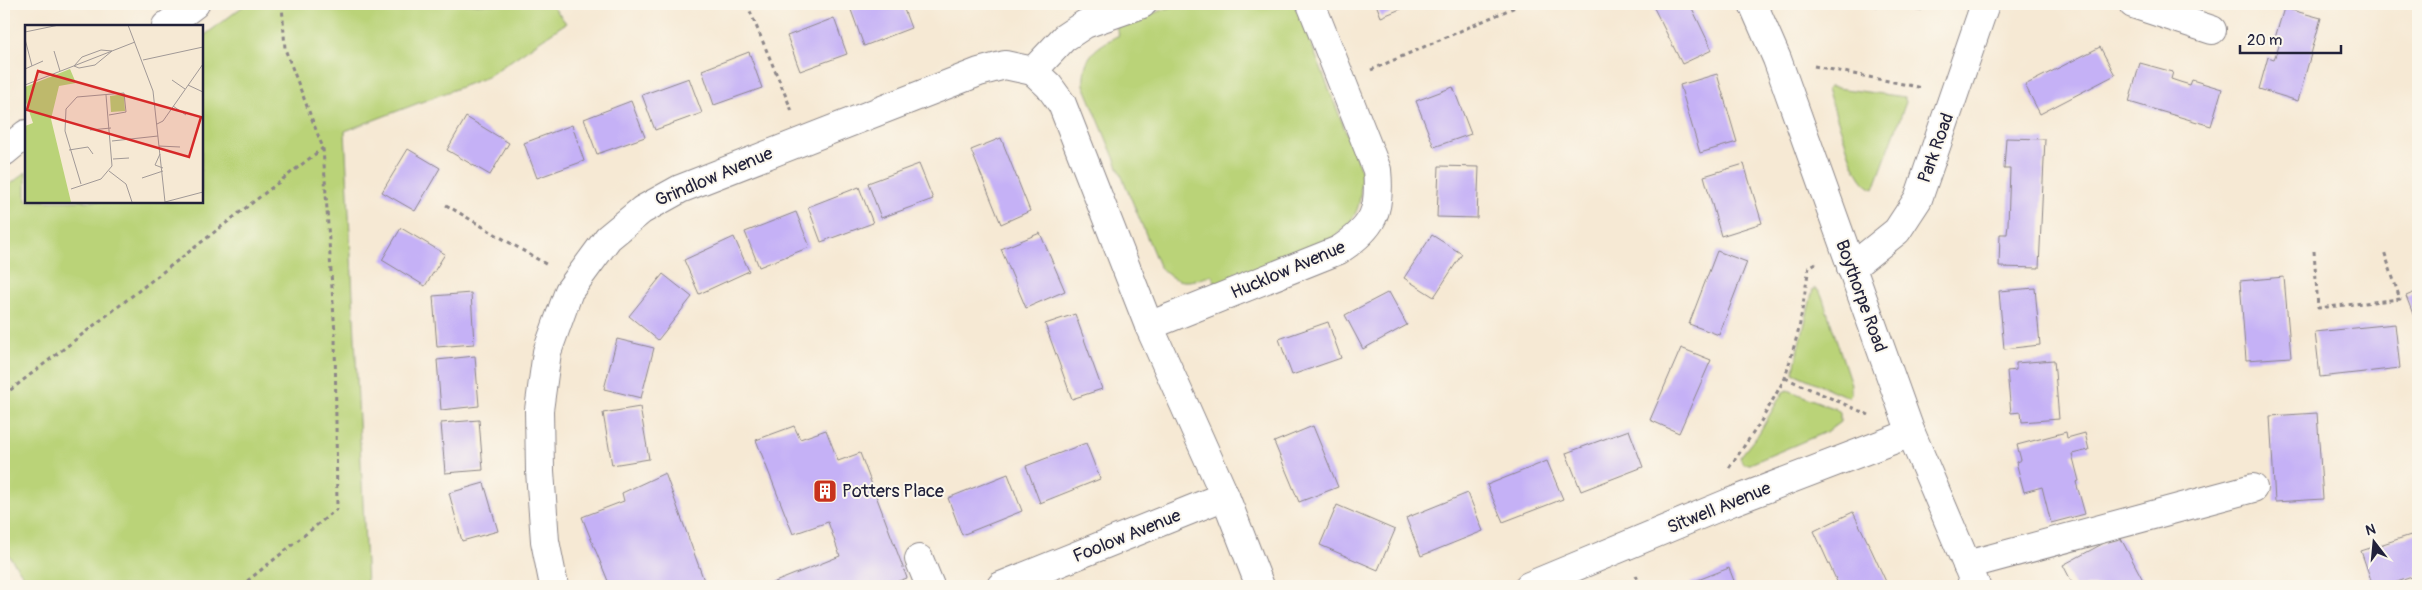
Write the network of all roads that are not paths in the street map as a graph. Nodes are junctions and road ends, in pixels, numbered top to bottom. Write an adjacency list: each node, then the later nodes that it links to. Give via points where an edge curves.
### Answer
1 (195, 4): 7 (street)
2 (1142, 4): 9 (street, via 1085,24 1064,38)
3 (1311, 4): 13 (street, Hucklow Avenue, via 1377,170 1380,193 1374,216 1360,236 1339,250)
4 (1753, 4): 12 (street, Boythorpe Road, via 1777,59)
5 (1985, 4): 12 (street, Park Road, via 1918,199 1897,231)
6 (2133, 4): 8 (street)
7 (167, 25)
8 (2212, 30)
9 (1033, 71): 13 (street, via 1062,104); 19 (street, Grindlow Avenue, via 1005,65 979,72 804,140 680,189 642,210 608,238 568,291 547,352 539,410 540,471 545,541)
10 (25, 135): 11 (street)
11 (4, 152)
12 (1847, 258): 14 (street, Boythorpe Road)
13 (1149, 326): 16 (street)
14 (1911, 433): 18 (street, Boythorpe Road); 23 (street, Sitwell Avenue, via 1731,502)
15 (2253, 488): 18 (street)
16 (1225, 496): 21 (street, Foolow Avenue); 22 (street)
17 (918, 559): 20 (street)
18 (1972, 576)
19 (554, 586)
20 (930, 586)
21 (1001, 586)
22 (1260, 586)
23 (1529, 586)

